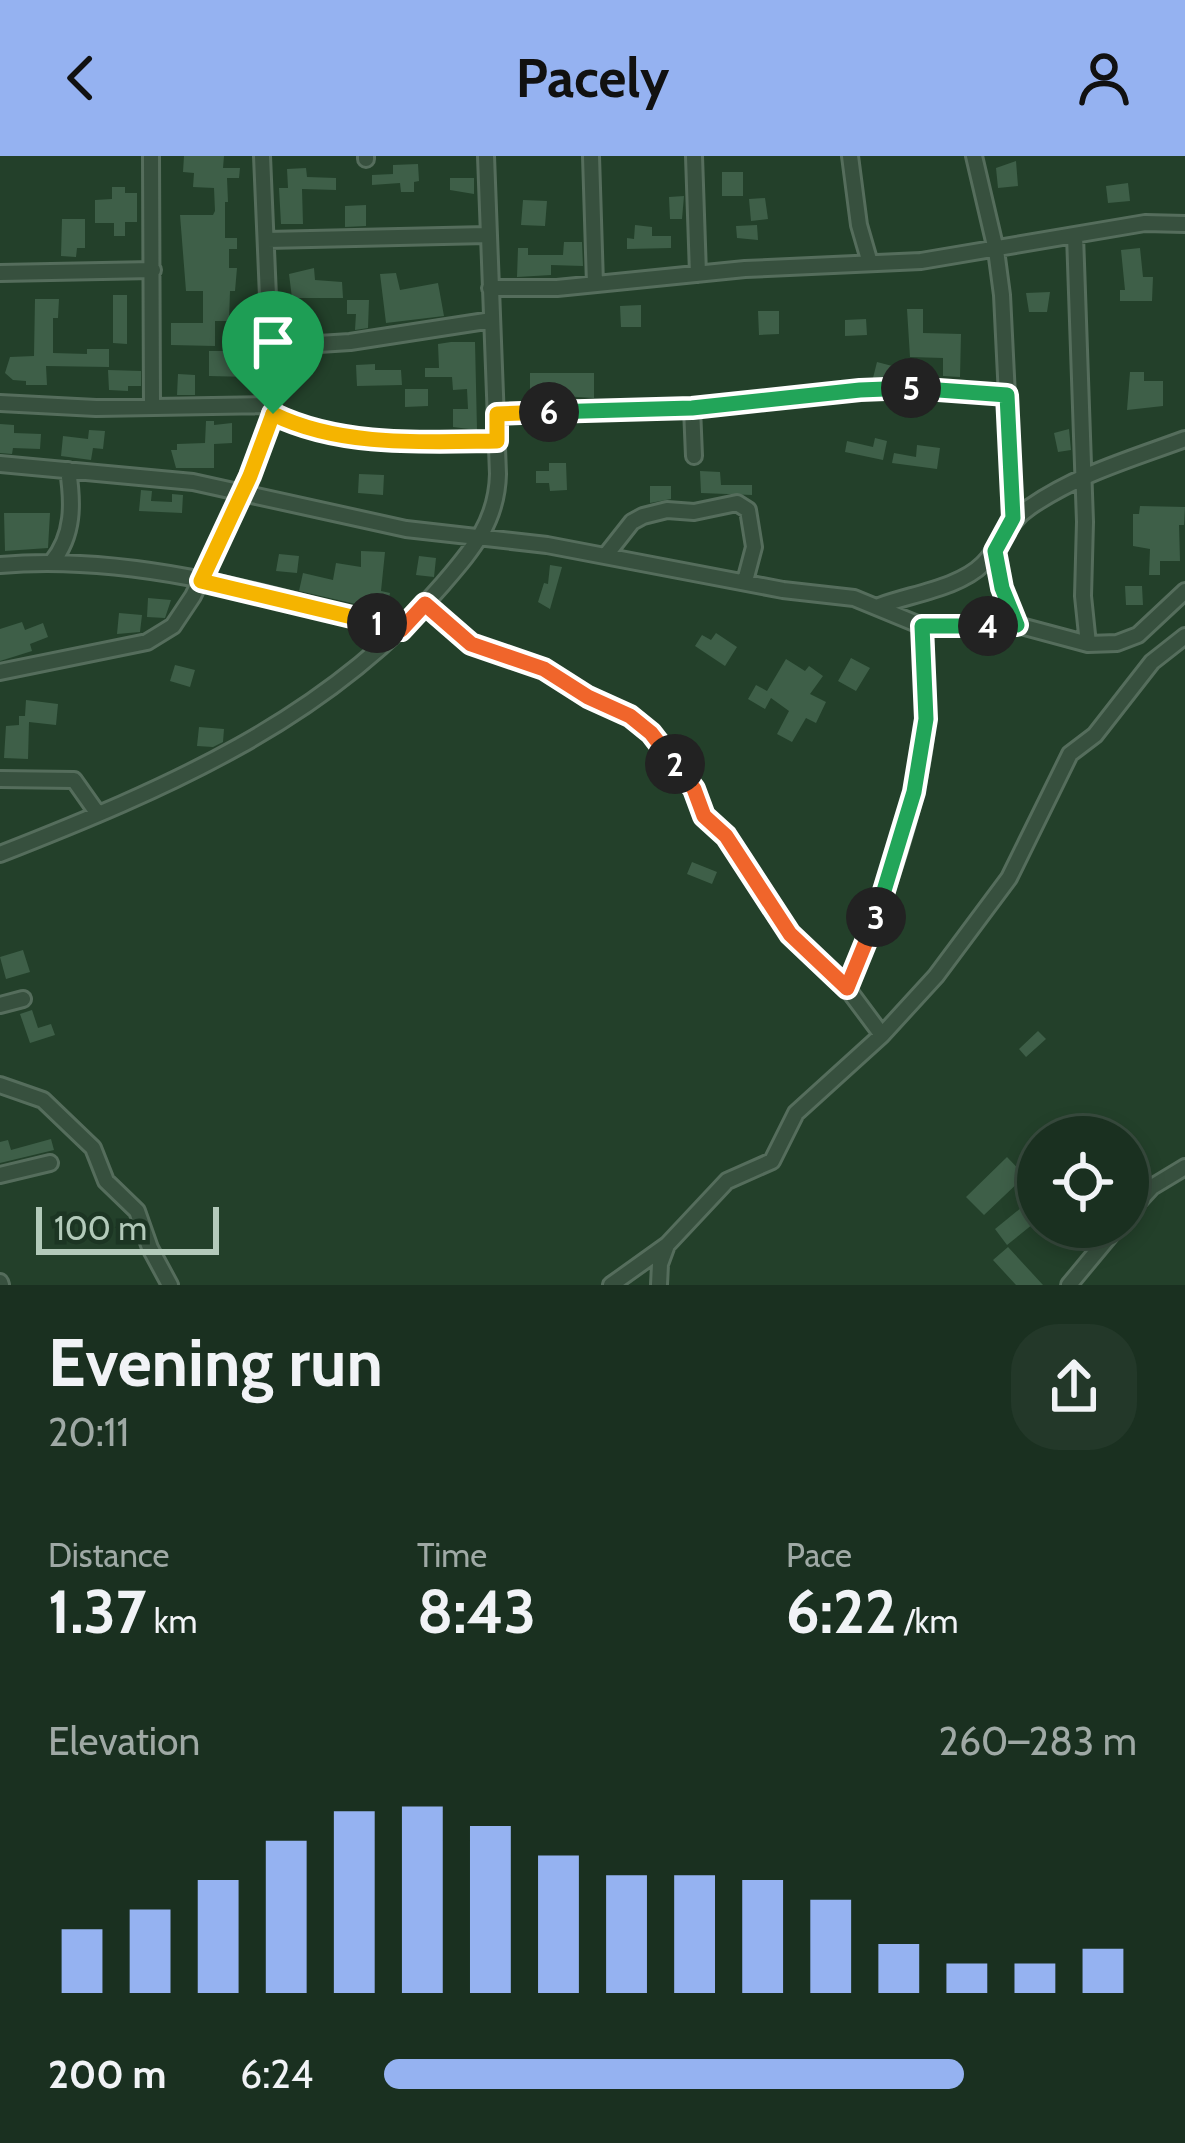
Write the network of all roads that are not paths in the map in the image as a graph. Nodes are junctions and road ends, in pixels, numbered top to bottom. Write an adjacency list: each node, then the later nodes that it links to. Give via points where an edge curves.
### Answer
1 (151, 156): 14 (street)
2 (262, 156): 11 (street)
3 (486, 156): 9 (street)
4 (591, 156): 17 (street)
5 (694, 156): 16 (street)
6 (850, 156): 13 (street)
7 (974, 156): 12 (street)
8 (1185, 224): 10 (street)
9 (488, 235): 11 (street); 18 (street)
10 (1075, 235): 12 (street); 32 (street)
11 (267, 239): 20 (street)
12 (996, 250): 13 (street); 21 (street)
13 (870, 263): 16 (street)
14 (153, 271): 15 (street); 23 (street)
15 (0, 273)
16 (698, 274): 17 (street)
17 (595, 284): 18 (street)
18 (490, 288): 19 (street)
19 (492, 320): 20 (street); 26 (street)
20 (272, 347): 25 (street)
21 (1007, 395): 24 (street, via 886,388); 34 (street)
22 (0, 403): 23 (street)
23 (152, 407): 25 (street)
24 (692, 408): 26 (street); 29 (street)
25 (273, 410): 28 (street, via 328,434); 33 (street)
26 (497, 414): 28 (street)
27 (1185, 439): 32 (street)
28 (497, 441): 35 (street, via 496,505)
29 (694, 457)
30 (0, 464): 31 (street)
31 (68, 470): 33 (street, via 193,482); 38 (street, via 70,518)
32 (1081, 477): 34 (street); 49 (street)
33 (241, 495): 35 (street); 41 (street)
34 (1013, 518): 36 (street)
35 (479, 538): 37 (street); 43 (street)
36 (995, 551): 44 (street, via 978,570); 45 (street)
37 (606, 555): 40 (street); 40 (street, via 643,516 733,502 751,518)
38 (52, 562): 39 (street); 41 (street)
39 (0, 565)
40 (745, 580): 44 (street)
41 (201, 581): 47 (street); 50 (street, via 161,636)
42 (1185, 591): 49 (street, via 1138,635)
43 (425, 604): 47 (street); 54 (street, via 471,644 544,669 640,722 790,934)
44 (879, 606): 46 (street)
45 (1017, 625): 46 (street); 49 (street)
46 (922, 626): 54 (street, via 927,708 914,792)
47 (401, 630): 52 (street, via 236,751)
48 (1185, 636): 57 (street, via 1070,754 1009,878)
49 (1088, 644)
50 (0, 671)
51 (0, 779): 52 (street, via 74,780)
52 (98, 814): 53 (street)
53 (0, 854)
54 (847, 988): 57 (street)
55 (22, 999): 56 (street)
56 (0, 1004)
57 (881, 1035): 63 (street, via 796,1112 772,1160 727,1181)
58 (0, 1085): 65 (street, via 44,1100 93,1148 106,1181 143,1221)
59 (50, 1162): 61 (street)
60 (1185, 1167): 62 (street)
61 (0, 1175)
62 (1149, 1190)
63 (667, 1244): 66 (street); 67 (street)
64 (1100, 1248): 68 (street)
65 (170, 1285)
66 (611, 1285)
67 (659, 1285)
68 (1069, 1285)

